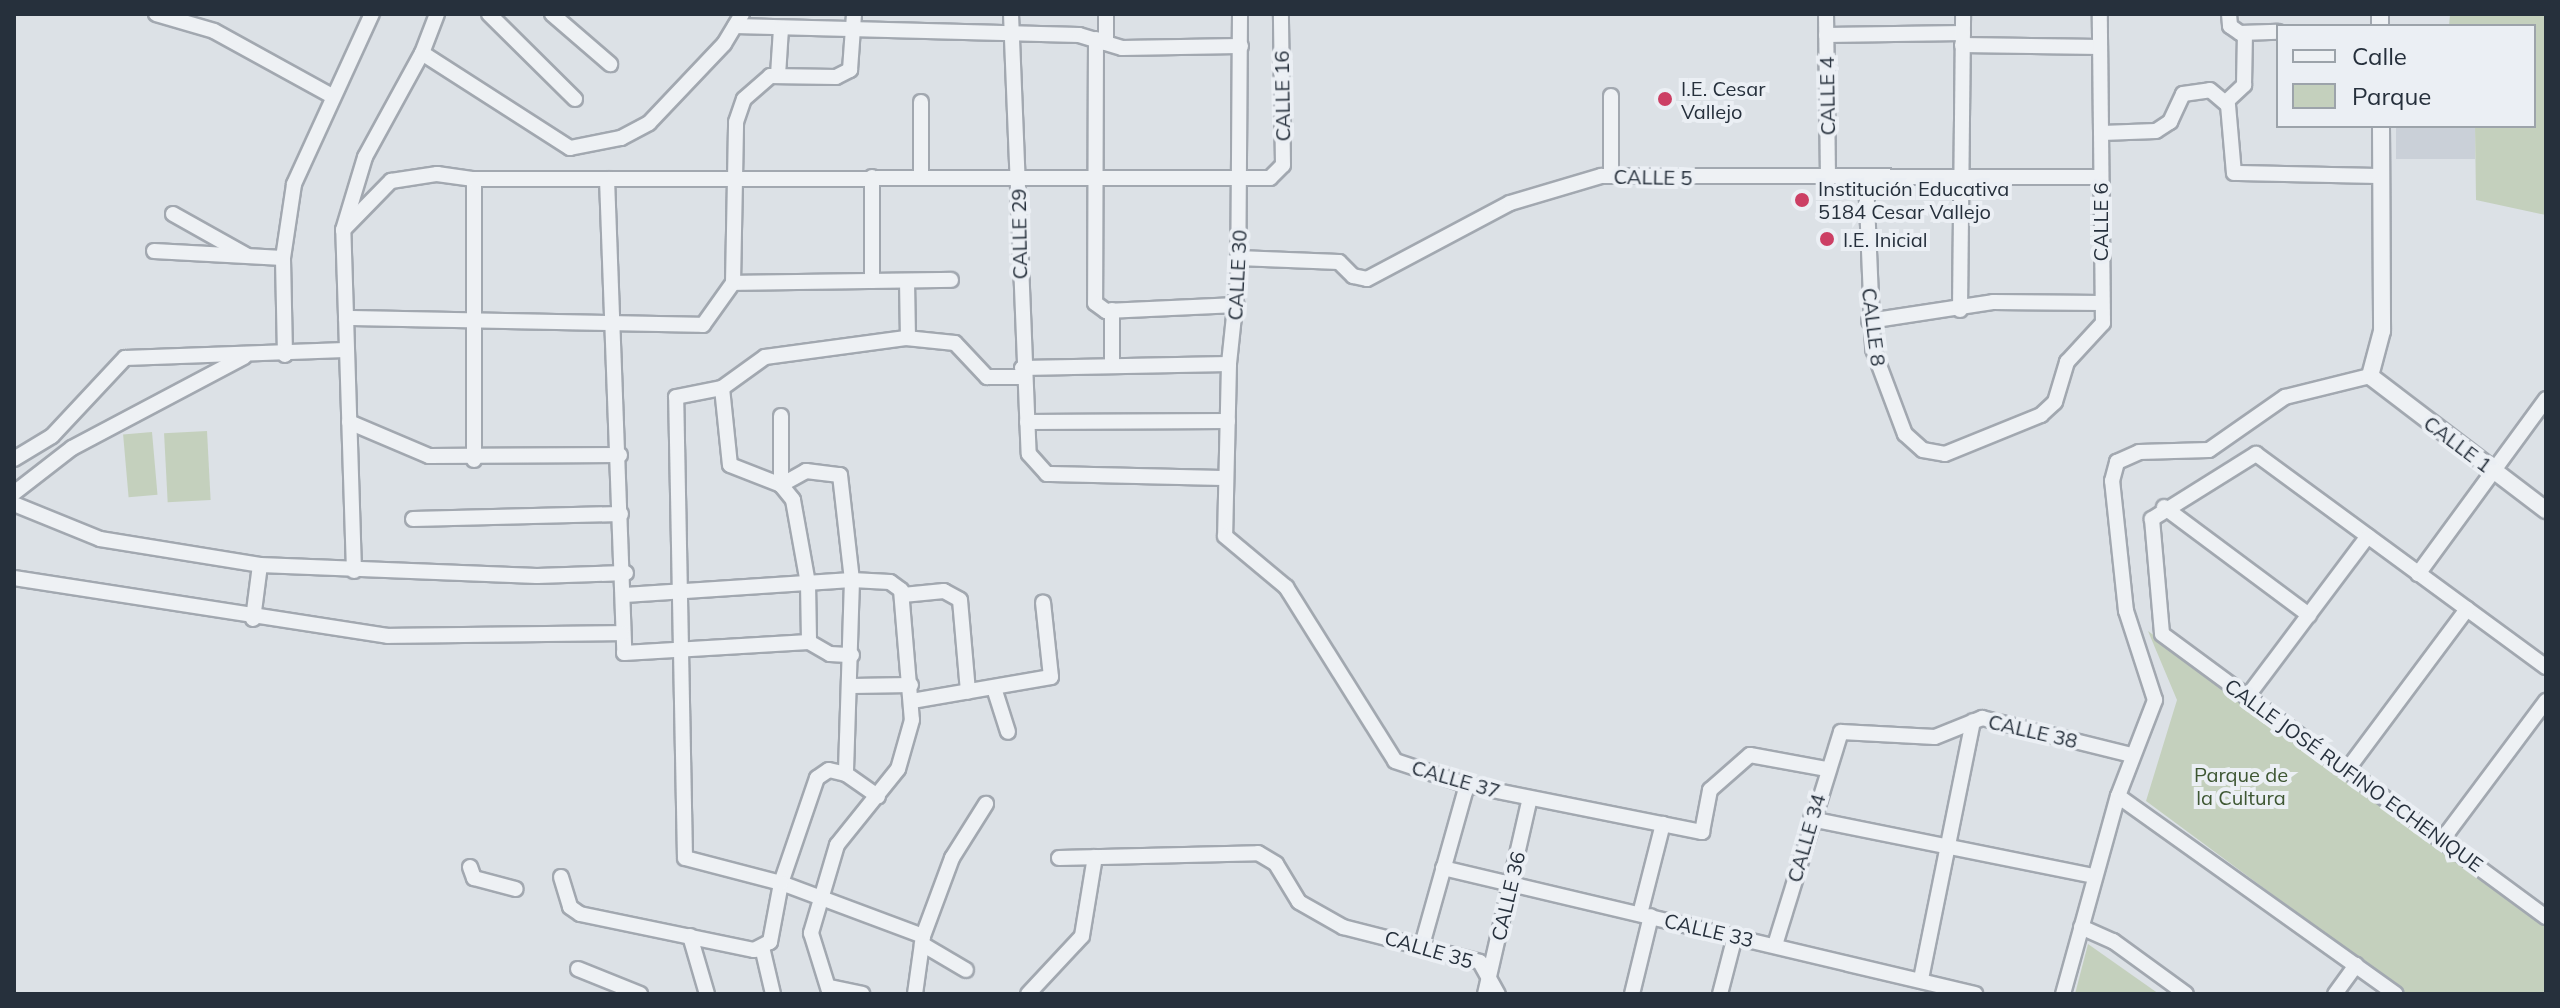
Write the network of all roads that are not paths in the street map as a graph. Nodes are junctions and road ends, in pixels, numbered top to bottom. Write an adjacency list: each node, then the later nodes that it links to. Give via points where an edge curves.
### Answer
1 (156, 14): 29 (street, via 214,31)
2 (372, 14): 29 (street)
3 (489, 14): 31 (street)
4 (552, 14): 27 (street)
5 (854, 14): 17 (street)
6 (1011, 14): 20 (street, CALLE 29)
7 (1106, 14): 23 (street)
8 (1240, 14): 24 (street, CALLE 30)
9 (1281, 14): 47 (street, CALLE 16, via 1283,165 1276,175)
10 (1826, 14): 21 (street, CALLE 4)
11 (1963, 14): 22 (street)
12 (2100, 14): 25 (street, CALLE 6)
13 (2229, 14): 19 (street, via 2233,30)
14 (434, 16): 26 (street)
15 (738, 20): 16 (street); 26 (street, via 649,123 588,148 555,143)
16 (781, 28): 17 (street); 28 (street)
17 (854, 32): 20 (street); 28 (street, via 853,59 843,74)
18 (2276, 32): 19 (street)
19 (2245, 33): 33 (street, via 2244,85)
20 (1010, 34): 23 (street); 37 (street, CALLE 29)
21 (1826, 35): 22 (street); 43 (street, CALLE 4)
22 (1963, 39): 25 (street); 44 (street)
23 (1101, 41): 24 (street, via 1132,49); 42 (street)
24 (1241, 46): 47 (street, CALLE 30)
25 (2100, 47): 35 (street, CALLE 6)
26 (422, 53): 51 (street, via 370,145 348,198)
27 (610, 64)
28 (778, 75): 49 (street, via 744,99 736,122)
29 (332, 96): 54 (street, via 294,184)
30 (1611, 96): 38 (street)
31 (575, 99)
32 (921, 102): 36 (street)
33 (2226, 102): 35 (street, via 2218,93 2189,90 2170,122 2156,131); 39 (street, via 2230,168 2239,176)
34 (2381, 128): 39 (street)
35 (2102, 133): 41 (street, CALLE 6)
36 (921, 176): 37 (street); 40 (street)
37 (1018, 176): 42 (street); 74 (street, CALLE 29)
38 (1611, 176): 43 (street, CALLE 5); 55 (street, CALLE 5, via 1572,181 1510,203 1367,279 1353,276 1339,262)
39 (2382, 176): 75 (street, via 2382,331)
40 (872, 177): 49 (street); 57 (street)
41 (2100, 177): 44 (street, CALLE 5); 60 (street, CALLE 6)
42 (1095, 178): 47 (street); 62 (street, via 1095,303)
43 (1828, 178): 48 (street, CALLE 5)
44 (1958, 178): 48 (street, CALLE 5); 63 (street)
45 (474, 179): 46 (street); 51 (street, via 437,174 391,181); 65 (street)
46 (607, 179): 49 (street); 67 (street)
47 (1241, 179): 55 (street, CALLE 30)
48 (1866, 179): 66 (street, CALLE 8)
49 (733, 180): 59 (street)
50 (173, 214): 53 (street)
51 (343, 230): 64 (street)
52 (154, 251): 53 (street)
53 (249, 256): 54 (street)
54 (283, 258): 70 (street)
55 (1238, 258): 61 (street, CALLE 30)
56 (951, 280): 58 (street)
57 (872, 281): 58 (street); 59 (street)
58 (907, 281): 68 (street)
59 (733, 283): 67 (street, via 703,325)
60 (2101, 303): 63 (street, via 1993,302); 82 (street, CALLE 6, via 2101,331 2067,362 2049,409 1974,447)
61 (1237, 305): 62 (street); 72 (street, CALLE 30)
62 (1112, 310): 73 (street)
63 (1960, 310): 66 (street)
64 (346, 318): 65 (street); 69 (street)
65 (476, 320): 67 (street); 85 (street)
66 (1869, 321): 82 (street, CALLE 8, via 1897,419 1915,445)
67 (616, 324): 83 (street)
68 (908, 338): 74 (street, via 955,343 987,377); 76 (street, via 765,357)
69 (345, 350): 70 (street); 80 (street)
70 (285, 355): 71 (street)
71 (245, 357): 84 (street, via 125,358 52,436); 89 (street, via 72,448)
72 (1229, 364): 73 (street); 79 (street, CALLE 30)
73 (1112, 366): 74 (street)
74 (1023, 372): 81 (street, CALLE 29)
75 (2370, 376): 86 (street, CALLE 1); 125 (street, via 2285,397 2209,450 2139,452 2117,462 2112,481 2126,611 2155,700)
76 (722, 388): 88 (street, via 730,465); 104 (street, via 676,397)
77 (2546, 399): 86 (street)
78 (781, 416): 88 (street)
79 (1228, 421): 81 (street); 87 (street, CALLE 30)
80 (349, 422): 85 (street, via 429,456); 98 (street)
81 (1027, 422): 87 (street, CALLE 29, via 1029,454 1047,474)
82 (1934, 454)
83 (620, 455): 85 (street); 93 (street)
84 (14, 459)
85 (474, 460)
86 (2494, 470): 92 (street, CALLE 1); 100 (street)
87 (1226, 478): 95 (street, CALLE 30)
88 (781, 485): 102 (street, via 806,471 840,475); 103 (street, via 793,500)
89 (14, 493)
90 (14, 504): 97 (street, via 100,539)
91 (2164, 507): 96 (street, via 2256,454); 109 (street); 120 (street, CALLE JOSÉ RUFINO ECHENIQUE, via 2151,531 2162,634)
92 (2546, 510)
93 (621, 514): 94 (street); 99 (street)
94 (413, 519)
95 (1225, 536): 129 (street, CALLE 37, via 1286,587 1395,761)
96 (2368, 536): 100 (street); 109 (street)
97 (260, 565): 98 (street); 110 (street)
98 (354, 571): 99 (street)
99 (626, 573): 105 (street)
100 (2418, 574): 108 (street)
101 (14, 578): 110 (street)
102 (852, 580): 103 (street); 106 (street, via 890,582); 114 (street)
103 (808, 583): 104 (street); 112 (street)
104 (682, 594): 105 (street); 113 (street)
105 (625, 595): 111 (street)
106 (903, 595): 118 (street, via 944,591 960,600); 119 (street)
107 (1043, 602): 117 (street, via 1051,677)
108 (2467, 609): 115 (street); 127 (street)
109 (2309, 615): 120 (street)
110 (253, 619): 111 (street, via 388,636)
111 (622, 633): 113 (street, via 624,653)
112 (809, 642): 113 (street); 114 (street, via 830,654)
113 (679, 647): 144 (street, via 685,858)
114 (852, 655): 116 (street)
115 (2546, 667)
116 (852, 686): 119 (street); 128 (street)
117 (994, 688): 118 (street); 123 (street)
118 (968, 692): 119 (street)
119 (912, 693): 130 (street, via 906,750)
120 (2247, 697): 127 (street, CALLE JOSÉ RUFINO ECHENIQUE)
121 (2546, 701): 136 (street)
122 (1973, 721): 124 (street, CALLE 38, via 1935,737); 125 (street, CALLE 38); 137 (street)
123 (1008, 732)
124 (1841, 732): 126 (street, CALLE 34)
125 (2132, 755): 131 (street)
126 (1826, 769): 134 (street, CALLE 34); 135 (street, CALLE 37, via 1750,755 1710,790 1702,832)
127 (2347, 770): 136 (street, CALLE JOSÉ RUFINO ECHENIQUE)
128 (846, 774): 130 (street); 144 (street, via 829,770 817,778)
129 (1467, 785): 132 (street, CALLE 37); 141 (street)
130 (878, 796): 147 (street, via 837,845)
131 (2118, 796): 142 (street); 157 (street)
132 (1530, 798): 135 (street, CALLE 37); 145 (street, CALLE 36)
133 (986, 804): 153 (street, via 952,858)
134 (1811, 819): 137 (street); 155 (street, CALLE 34)
135 (1663, 824): 149 (street)
136 (2442, 840): 148 (street, CALLE JOSÉ RUFINO ECHENIQUE)
137 (1948, 846): 142 (street); 161 (street)
138 (1095, 857): 139 (street, CALLE 35); 154 (street, CALLE 35, via 1258,853 1276,864 1286,890 1299,902 1343,927); 168 (street, via 1082,936)
139 (1059, 858)
140 (470, 867): 146 (street, via 474,878)
141 (1443, 868): 145 (street, CALLE 33); 154 (street)
142 (2094, 876): 150 (street)
143 (561, 877): 151 (street, via 570,907 580,914)
144 (781, 883): 147 (street); 156 (street, via 770,942)
145 (1511, 884): 149 (street, CALLE 33); 160 (street, CALLE 36)
146 (516, 889)
147 (823, 899): 153 (street); 162 (street, via 811,933)
148 (2544, 912)
149 (1645, 915): 152 (street, CALLE 33); 171 (street)
150 (2081, 927): 174 (street); 175 (street, via 2113,941)
151 (690, 936): 156 (street); 164 (street)
152 (1735, 936): 155 (street, CALLE 33); 172 (street)
153 (922, 940): 159 (street); 167 (street)
154 (1422, 945): 160 (street, CALLE 35, via 1480,962)
155 (1775, 945): 161 (street, CALLE 33)
156 (762, 947): 165 (street)
157 (2356, 965): 176 (street); 177 (street)
158 (578, 969): 163 (street)
159 (966, 970)
160 (1490, 975): 169 (street, CALLE 36); 170 (street, CALLE 35)
161 (1921, 979): 173 (street, CALLE 33)
162 (830, 990): 166 (street)
163 (640, 994)
164 (707, 994)
165 (773, 994)
166 (862, 994)
167 (915, 994)
168 (1028, 994)
169 (1485, 994)
170 (1498, 994)
171 (1632, 994)
172 (1720, 994)
173 (1975, 994)
174 (2063, 994)
175 (2186, 994)
176 (2335, 994)
177 (2396, 994)

